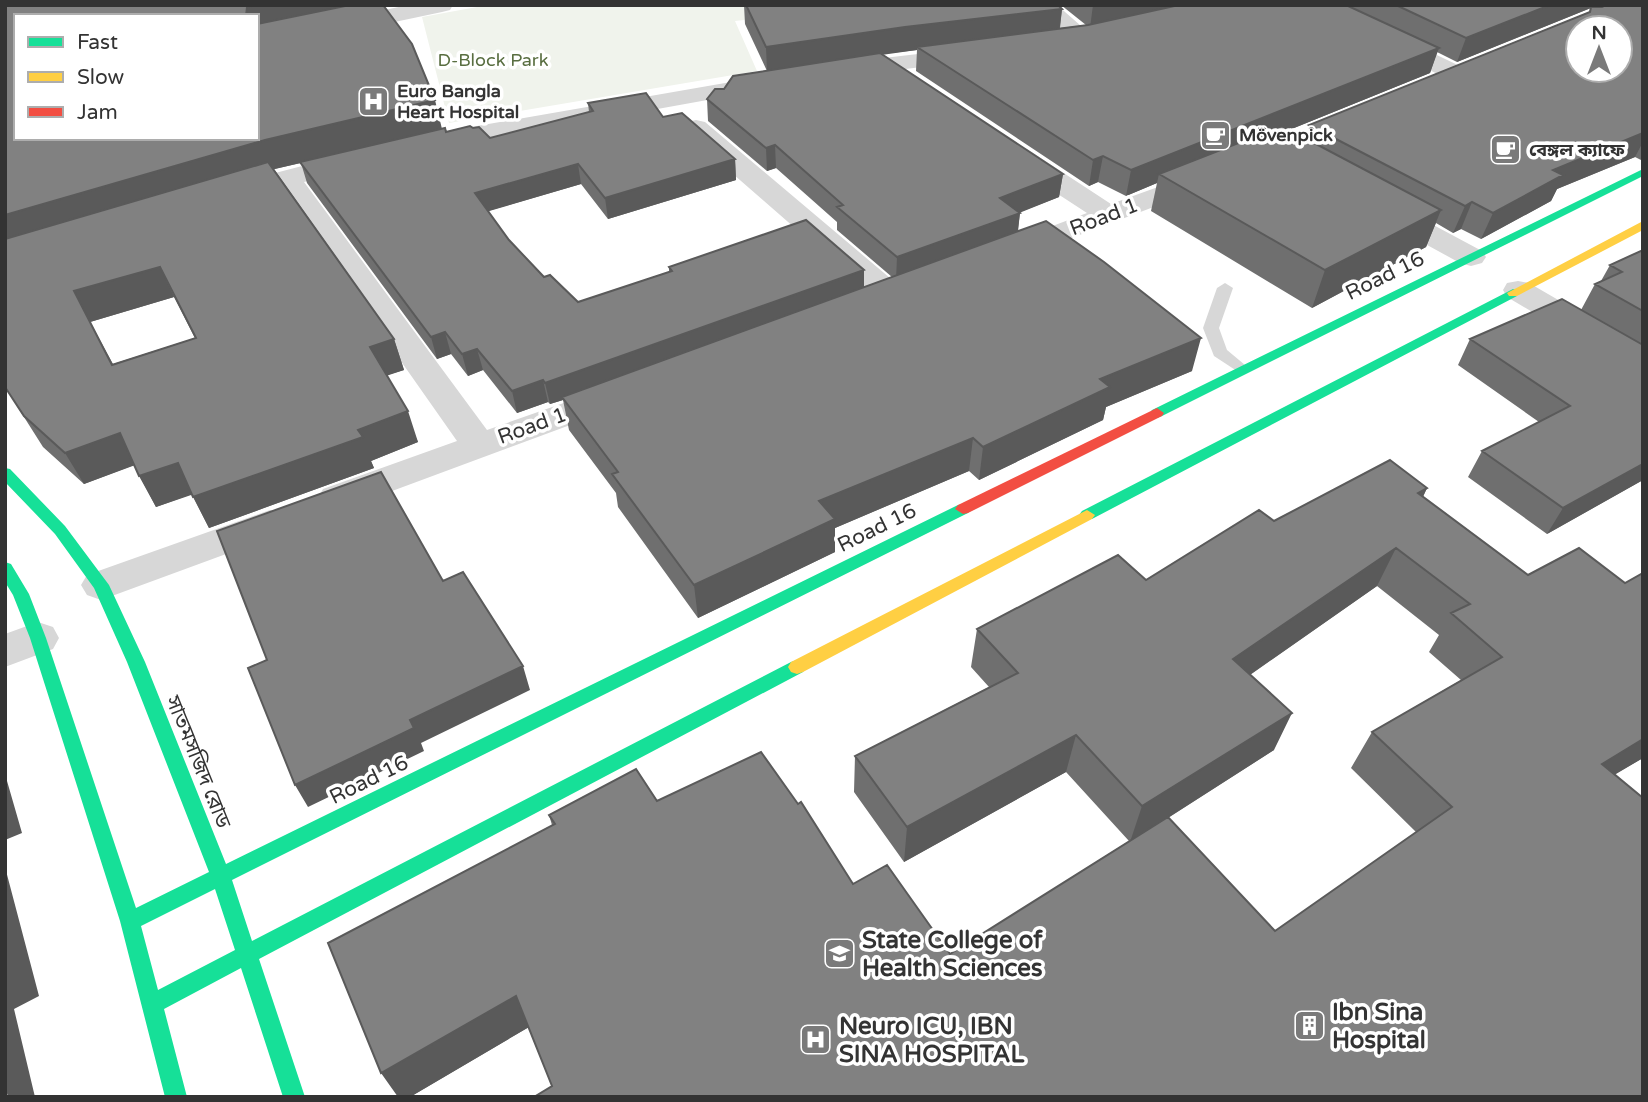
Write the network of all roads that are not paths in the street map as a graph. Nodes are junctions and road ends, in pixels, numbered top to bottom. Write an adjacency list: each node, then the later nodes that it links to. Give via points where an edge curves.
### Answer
1 (442, 5): 7 (street)
2 (1043, 5): 5 (street)
3 (1313, 5): 13 (street, via 1467,68)
4 (1110, 34): 5 (street)
5 (1084, 39): 6 (street)
6 (1057, 43)
7 (259, 44)
8 (990, 53): 9 (street)
9 (884, 64): 10 (street); 12 (street)
10 (815, 75)
11 (787, 79): 14 (street)
12 (915, 85)
13 (1416, 90)
14 (663, 99): 16 (street); 29 (street)
15 (999, 143): 23 (street)
16 (401, 149)
17 (375, 155): 20 (street)
18 (1224, 171): 23 (street, Road 1)
19 (1643, 172): 25 (main road, Road 16)
20 (286, 177): 22 (street); 33 (street)
21 (1361, 197): 25 (street)
22 (206, 201)
23 (1109, 215): 26 (street, Road 1)
24 (1643, 225): 28 (main road)
25 (1471, 257): 31 (main road, Road 16)
26 (982, 263)
27 (1225, 288): 31 (lane, via 1211,328 1220,352)
28 (1518, 290): 30 (street); 40 (main road, via 1268,414)
29 (892, 296)
30 (1643, 363)
31 (1243, 370): 38 (main road, Road 16, via 1228,384)
32 (647, 384): 33 (street, Road 1)
33 (479, 445): 36 (street, Road 1)
34 (5, 473): 36 (main road, সাতমসজিদ রোড, via 60,530)
35 (5, 568): 37 (main road, via 21,594)
36 (101, 585): 38 (main road, সাতমসজিদ রোড)
37 (21, 645): 39 (main road)
38 (221, 877): 39 (main road, Road 16); 40 (main road, সাতমসজিদ রোড)
39 (130, 922): 41 (main road)
40 (248, 954): 41 (main road); 43 (main road, সাতমসজিদ রোড)
41 (152, 1004): 42 (main road)
42 (176, 1097)
43 (295, 1097)

